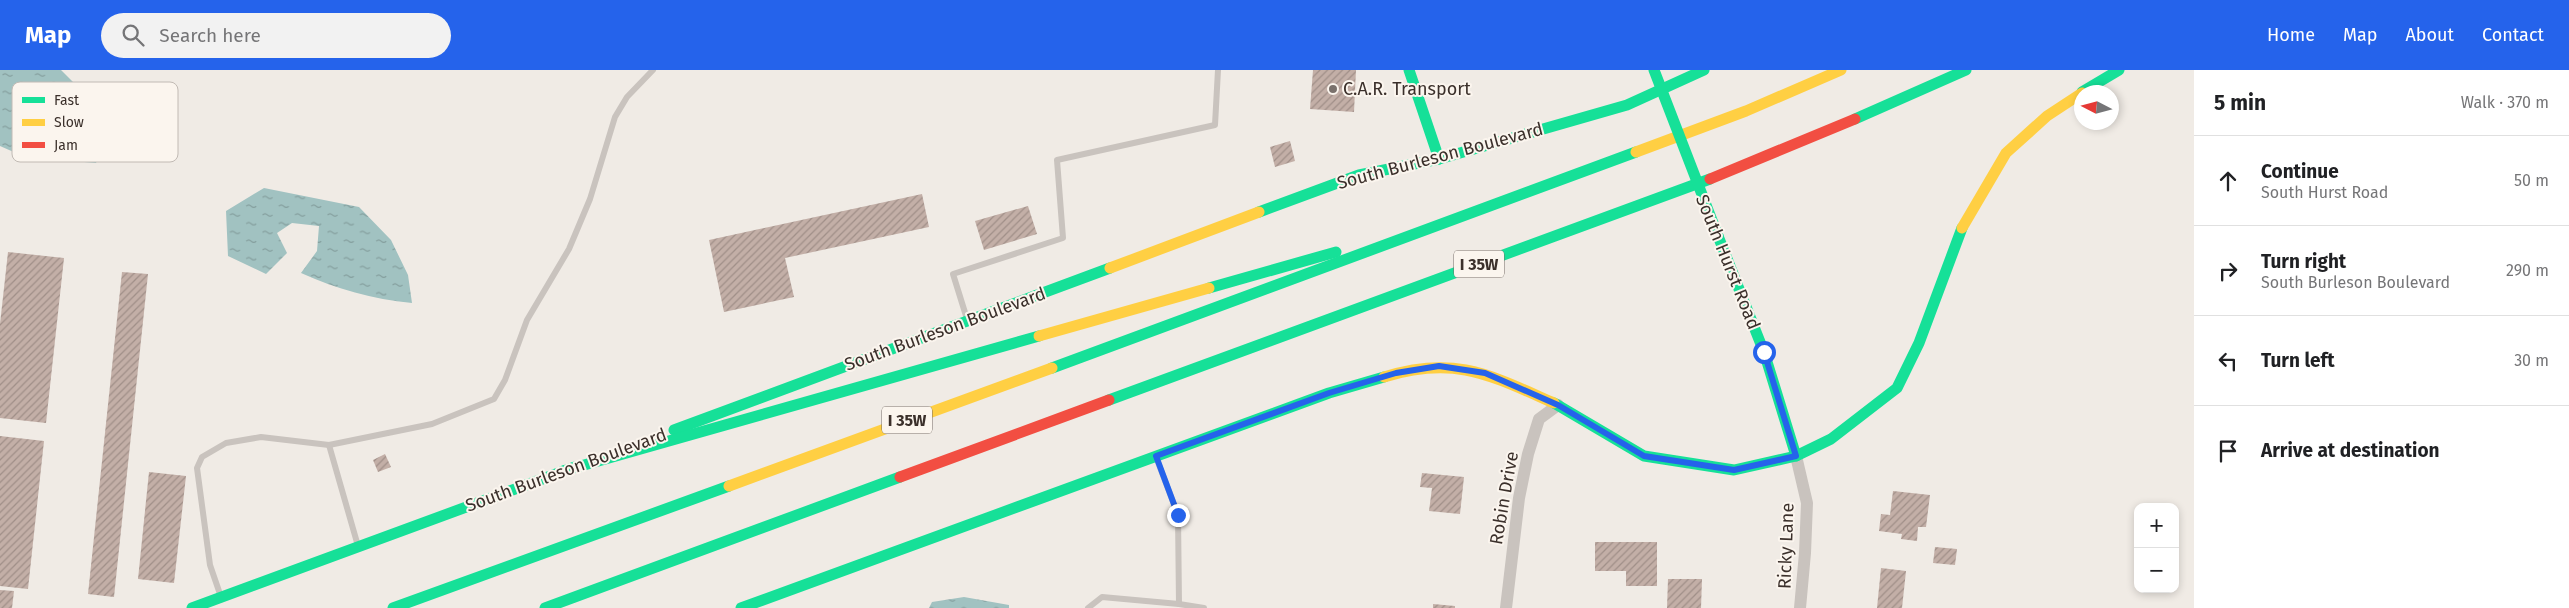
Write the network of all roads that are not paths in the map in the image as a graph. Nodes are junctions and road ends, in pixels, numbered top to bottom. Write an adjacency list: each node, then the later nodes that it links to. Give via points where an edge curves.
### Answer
1 (653, 70): 15 (lane, via 627,97 615,117 590,199 569,249 527,320 505,380 494,399 432,424)
2 (1218, 70): 13 (lane, via 1215,125 1058,160 1063,238 954,274)
3 (1409, 70): 11 (main road)
4 (1654, 70): 17 (main road, South Hurst Road, bridge, via 1764,352)
5 (1704, 70): 11 (main road, South Burleson Boulevard, via 1627,105)
6 (1841, 70): 12 (main road, I 35W, via 1746,111)
7 (1966, 70): 20 (main road, I 35W, via 1709,179)
8 (2119, 70): 9 (main road)
9 (2095, 85)
10 (2074, 98): 17 (main road, via 2046,116 2006,153 1964,223 1919,343 1897,388 1831,439)
11 (1439, 159): 13 (main road, South Burleson Boulevard, via 1360,175)
12 (1422, 233): 18 (main road, via 1309,257); 25 (main road, I 35W)
13 (967, 321): 18 (main road, South Burleson Boulevard)
14 (1558, 405): 16 (main road, via 1485,373 1439,366 1396,373 1329,393); 17 (main road, via 1644,456 1734,470); 30 (street, Robin Drive, via 1540,419 1528,454 1519,498)
15 (329, 445): 19 (lane); 22 (lane, via 261,437 226,442 202,457 198,468 209,556)
16 (1156, 456): 23 (lane, via 1178,515); 27 (main road)
17 (1796, 456): 31 (street, Ricky Lane, via 1807,503)
18 (563, 471): 19 (main road, South Burleson Boulevard)
19 (358, 548): 22 (main road, South Burleson Boulevard)
20 (660, 566): 21 (main road); 26 (main road, I 35W)
21 (625, 592)
22 (221, 598): 24 (main road, South Burleson Boulevard)
23 (1179, 604): 28 (lane, via 1102,597); 29 (lane)
24 (192, 608)
25 (393, 608)
26 (545, 608)
27 (741, 608)
28 (1088, 608)
29 (1204, 608)
30 (1506, 608)
31 (1800, 608)

